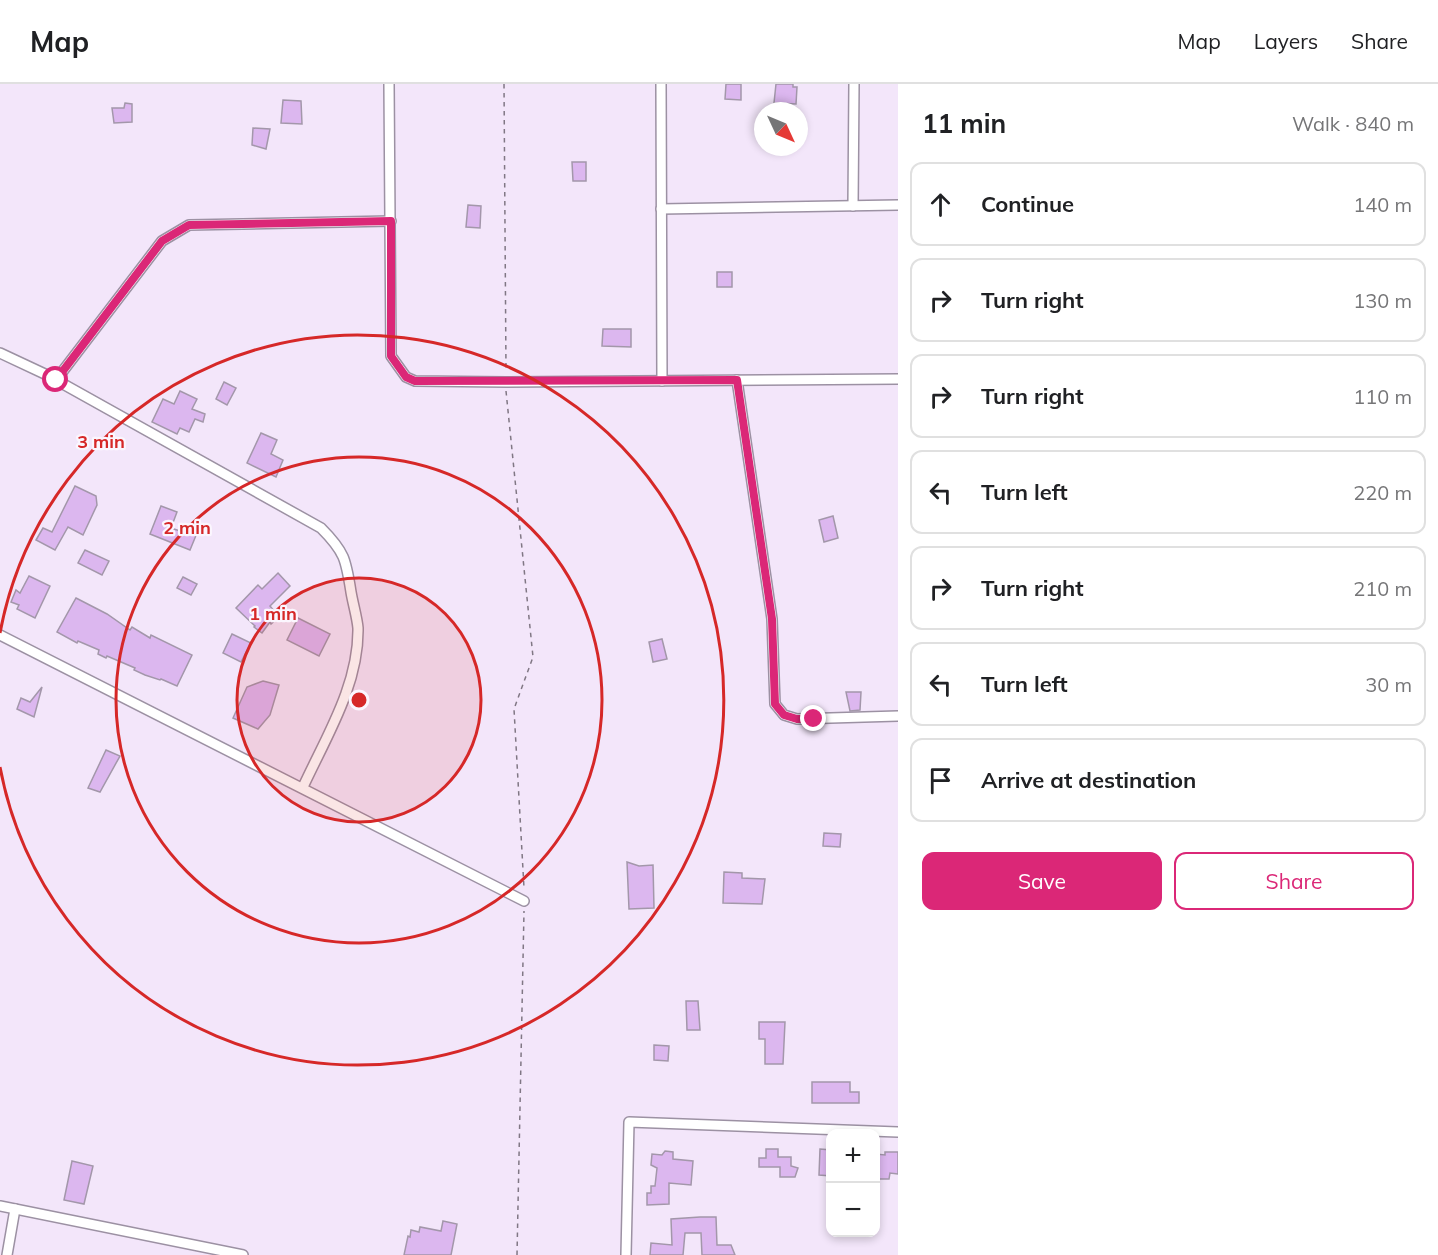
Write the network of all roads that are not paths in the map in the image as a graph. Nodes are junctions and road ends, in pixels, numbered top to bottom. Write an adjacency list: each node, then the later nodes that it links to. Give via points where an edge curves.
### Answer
1 (389, 84): 7 (street)
2 (661, 84): 6 (street)
3 (854, 84): 5 (street)
4 (898, 205): 5 (street)
5 (853, 206): 6 (street)
6 (661, 209): 12 (street)
7 (391, 221): 10 (street, via 189,225 162,241); 12 (street, via 391,356 406,377 415,381)
8 (0, 353): 10 (street)
9 (898, 379): 11 (street)
10 (56, 380): 15 (street, via 321,528 337,545 345,559 358,628 354,665 350,685)
11 (737, 380): 12 (street); 14 (street, via 772,619 775,704 784,715 797,719)
12 (662, 381)
13 (0, 635): 15 (street)
14 (898, 716)
15 (303, 787): 16 (street)
16 (524, 901)
17 (898, 1132): 22 (street, via 629,1122)
18 (0, 1206): 19 (street)
19 (15, 1209): 20 (street); 21 (street)
20 (7, 1255)
21 (243, 1255)
22 (626, 1255)

